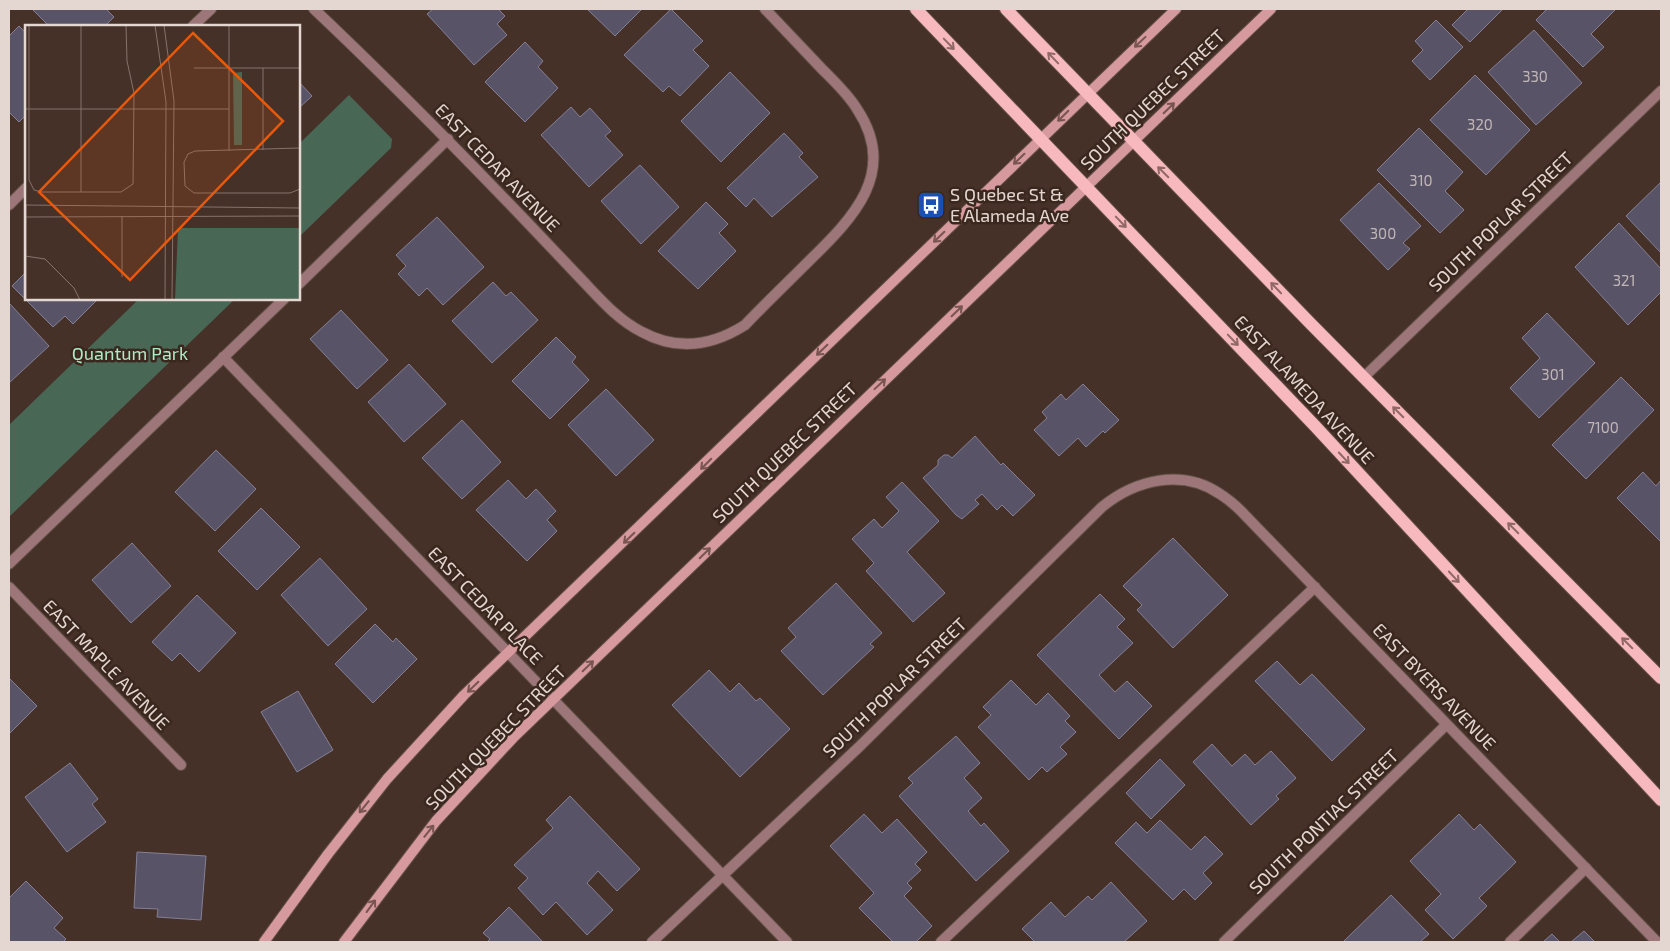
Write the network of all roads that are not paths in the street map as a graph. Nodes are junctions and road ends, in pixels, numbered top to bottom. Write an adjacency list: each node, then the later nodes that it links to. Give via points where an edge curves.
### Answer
1 (211, 9): 8 (street)
2 (314, 9): 11 (street, EAST CEDAR AVENUE)
3 (765, 9): 11 (street, EAST CEDAR AVENUE, via 858,109 870,134 873,173 867,194 839,232 745,324 727,336 706,343 684,344 662,340 627,323)
4 (916, 9): 12 (main road, EAST ALAMEDA AVENUE, one-way to 12)
5 (1006, 9): 10 (main road, one-way to 5)
6 (1176, 9): 10 (main road, one-way to 10)
7 (1271, 9): 13 (main road, SOUTH QUEBEC STREET, one-way to 7)
8 (194, 25)
9 (1661, 91): 20 (street, SOUTH POPLAR STREET)
10 (1086, 93): 12 (main road, one-way to 12); 13 (main road)
11 (448, 139): 17 (street)
12 (1040, 140): 14 (main road, EAST ALAMEDA AVENUE); 25 (main road, one-way to 25)
13 (1134, 142): 14 (main road, SOUTH QUEBEC STREET); 20 (main road, one-way to 13)
14 (1087, 186): 27 (main road, SOUTH QUEBEC STREET, one-way to 14); 30 (main road, EAST ALAMEDA AVENUE, one-way to 30, via 1315,426)
15 (25, 189): 16 (street)
16 (9, 205)
17 (300, 283)
18 (283, 300): 19 (street)
19 (223, 357): 22 (street); 25 (street, EAST CEDAR PLACE)
20 (1364, 377): 26 (main road, one-way to 20)
21 (1172, 479): 23 (street, EAST BYERS AVENUE, via 1201,484 1220,493 1242,511); 32 (street, SOUTH POPLAR STREET, via 1119,493 1102,507 859,747)
22 (9, 564)
23 (1315, 587): 28 (street, EAST BYERS AVENUE); 37 (street)
24 (9, 588): 29 (street, EAST MAPLE AVENUE)
25 (508, 653): 27 (street, EAST CEDAR PLACE); 33 (main road, one-way to 33, via 464,695 387,779)
26 (1661, 678)
27 (553, 700): 32 (street, EAST CEDAR PLACE); 34 (main road, SOUTH QUEBEC STREET, one-way to 27, via 436,821)
28 (1446, 725): 31 (street, EAST BYERS AVENUE); 38 (street, SOUTH PONTIAC STREET)
29 (180, 765)
30 (1661, 800)
31 (1586, 868): 39 (street); 40 (street, EAST BYERS AVENUE)
32 (722, 875): 35 (street, SOUTH POPLAR STREET); 36 (street, EAST CEDAR PLACE)
33 (264, 942)
34 (344, 942)
35 (652, 942)
36 (787, 942)
37 (941, 942)
38 (1224, 942)
39 (1510, 942)
40 (1658, 942)

